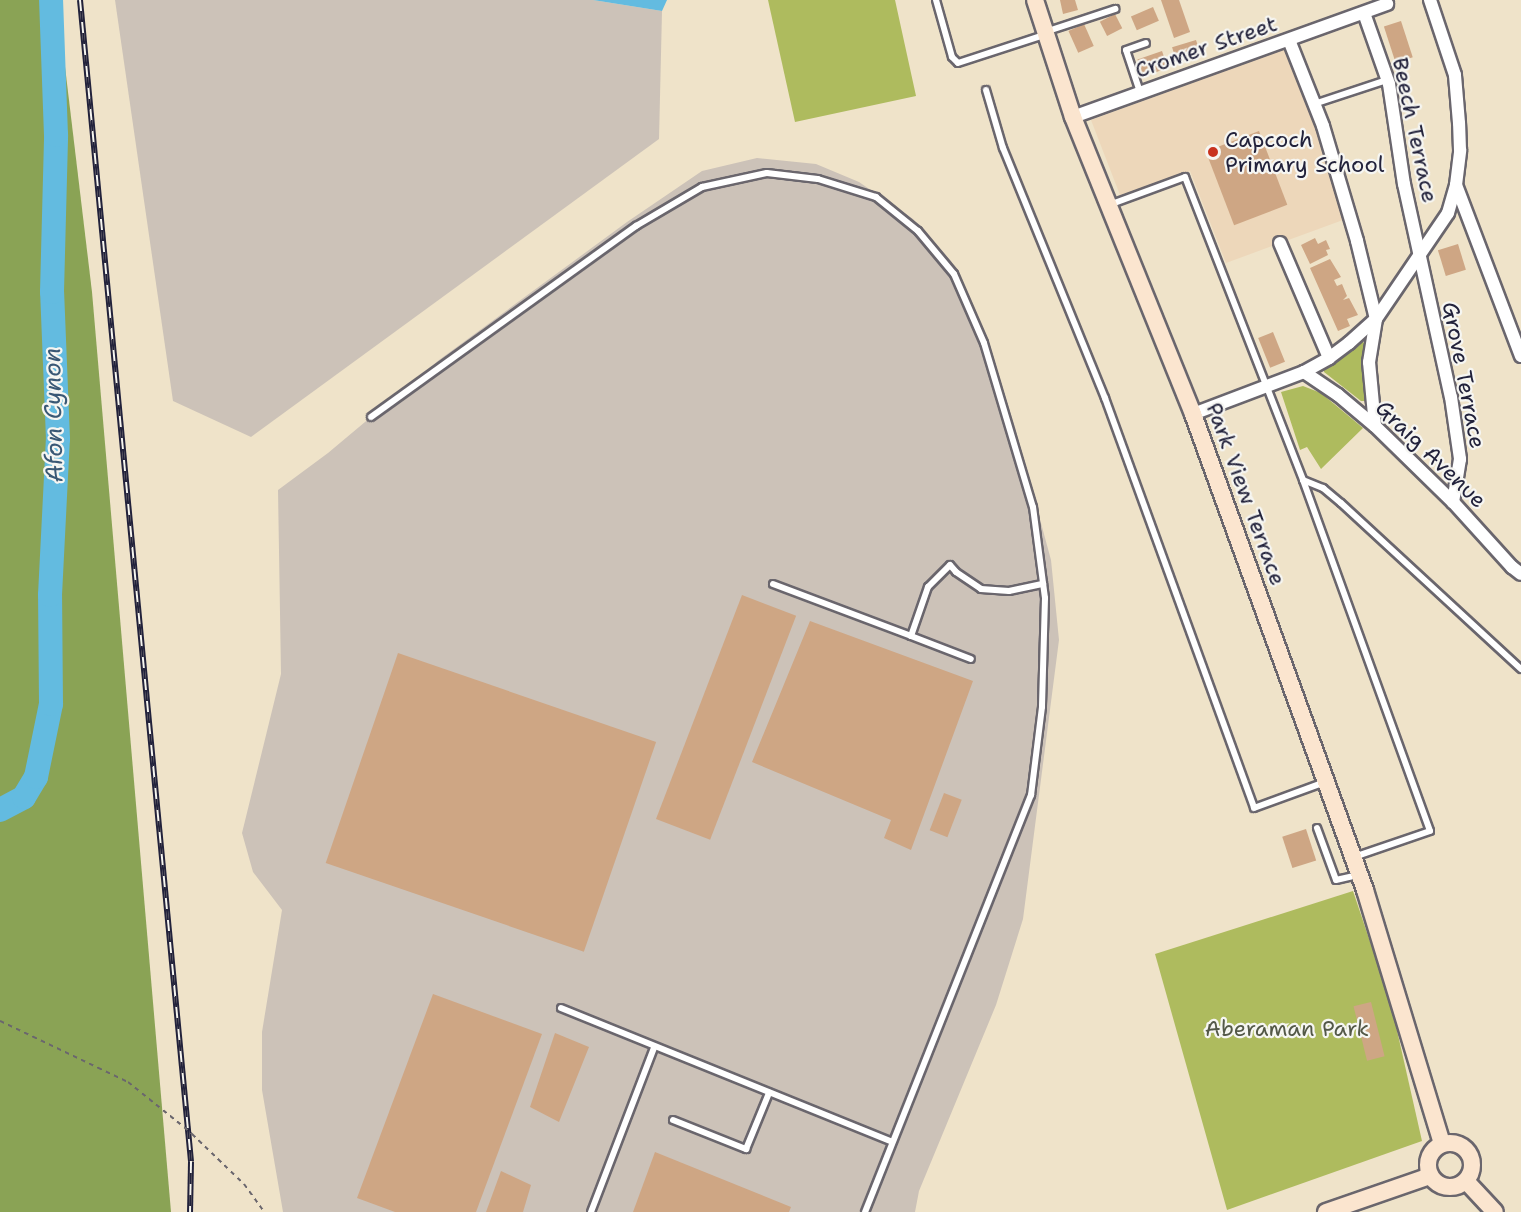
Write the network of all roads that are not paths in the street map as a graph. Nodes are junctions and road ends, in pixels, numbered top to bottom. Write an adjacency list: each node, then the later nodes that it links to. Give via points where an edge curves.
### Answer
1 (936, 0): 7 (lane, via 952,57 958,63)
2 (1035, 0): 7 (main road, Park View Terrace)
3 (1430, 0): 15 (street, via 1455,75 1460,150)
4 (1387, 4): 6 (street, Cromer Street)
5 (1115, 9): 7 (lane)
6 (1364, 13): 8 (street, Cromer Street); 10 (street, Beech Terrace)
7 (1044, 33): 14 (main road, Park View Terrace)
8 (1289, 40): 12 (street, Cromer Street); 13 (street)
9 (1146, 43): 12 (lane, via 1126,50)
10 (1387, 80): 13 (lane); 18 (street, Beech Terrace)
11 (986, 90): 35 (lane, via 1003,148 1105,398 1254,808)
12 (1141, 92): 14 (street, Cromer Street)
13 (1314, 104): 19 (street, via 1357,241)
14 (1073, 117): 16 (main road, Park View Terrace)
15 (1456, 185): 18 (street, via 1448,213); 20 (street)
16 (1108, 206): 23 (lane, via 1185,177); 24 (main road, Park View Terrace)
17 (1280, 243): 21 (street)
18 (1419, 257): 19 (street); 28 (street, Grove Terrace, via 1451,396 1460,459)
19 (1376, 319): 21 (street); 26 (street, via 1369,362)
20 (1521, 356)
21 (1329, 358): 22 (street)
22 (1304, 372): 23 (street); 26 (street, Graig Avenue)
23 (1266, 386): 24 (street); 27 (lane)
24 (1193, 414): 35 (main road, Park View Terrace)
25 (371, 417): 31 (lane, via 636,226 702,187 767,173 818,179 876,197 918,231 954,274 984,344 1033,507)
26 (1375, 426): 28 (street, Graig Avenue)
27 (1303, 480): 34 (lane, via 1323,488 1341,502); 37 (lane, via 1430,831)
28 (1453, 501): 29 (street, Graig Avenue)
29 (1521, 574)
30 (773, 584): 32 (lane)
31 (1043, 584): 32 (lane, via 1009,591 981,589 950,565 928,587); 43 (lane, via 1042,707 1031,795)
32 (911, 636): 33 (lane)
33 (970, 659)
34 (1521, 669)
35 (1326, 782): 37 (main road, Park View Terrace)
36 (1317, 828): 38 (lane, via 1336,880)
37 (1354, 857): 38 (main road, Park View Terrace)
38 (1363, 882): 44 (main road, Park View Terrace)
39 (561, 1008): 40 (lane)
40 (654, 1048): 41 (lane); 47 (lane)
41 (769, 1093): 42 (lane, via 746,1149); 43 (lane)
42 (673, 1120)
43 (892, 1142): 48 (lane)
44 (1442, 1144): 45 (main road, via 1435,1147 1427,1161); 46 (main road, via 1457,1144 1469,1153 1472,1167)
45 (1430, 1176): 46 (main road, via 1447,1187); 49 (main road)
46 (1466, 1181): 50 (main road)
47 (591, 1212)
48 (865, 1212)
49 (1326, 1212)
50 (1495, 1212)

